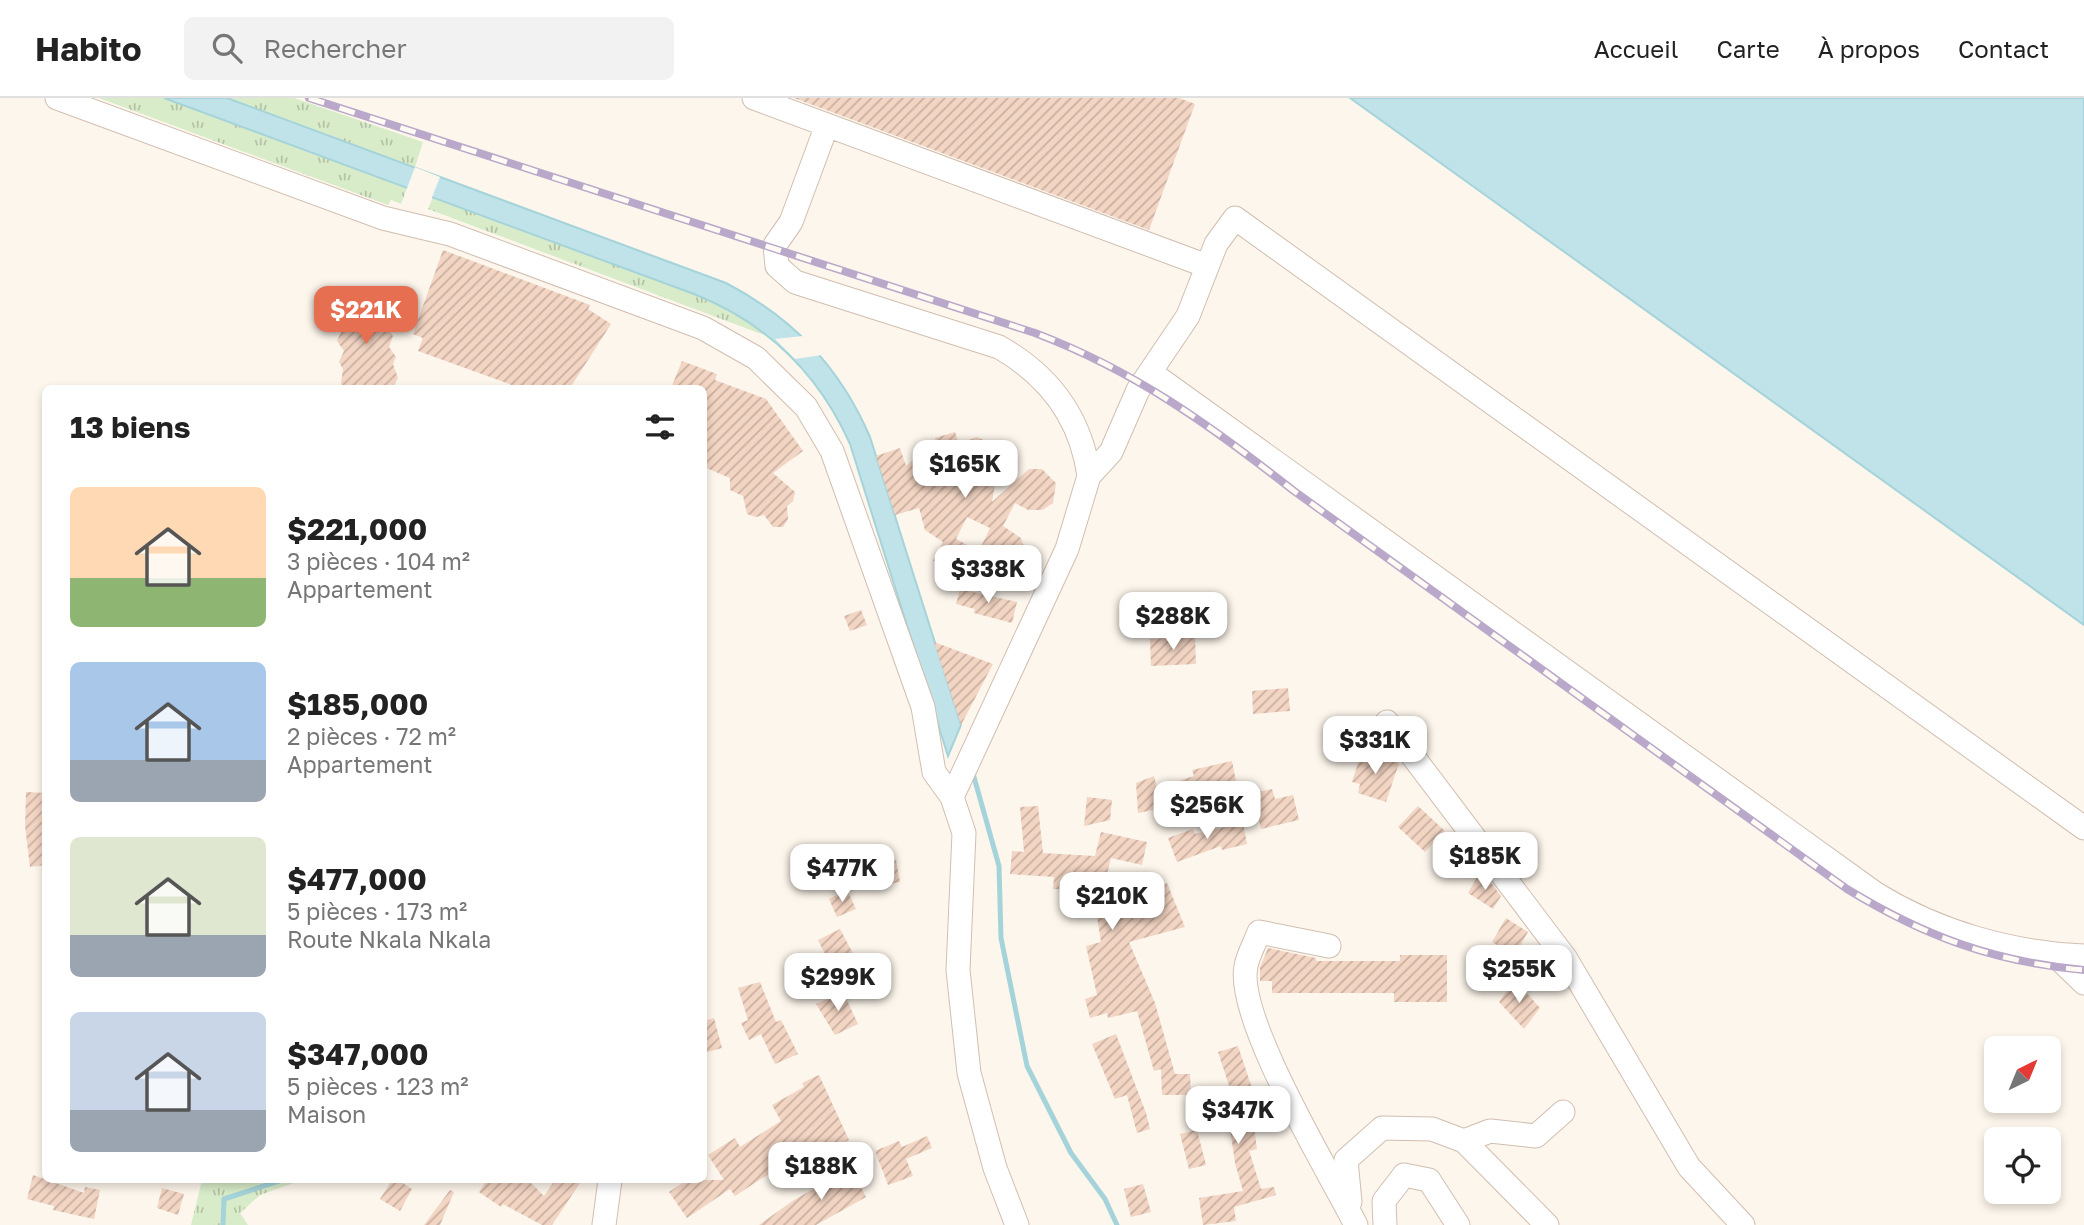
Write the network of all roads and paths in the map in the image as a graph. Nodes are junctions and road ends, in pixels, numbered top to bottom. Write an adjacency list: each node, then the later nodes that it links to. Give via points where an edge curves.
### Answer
1 (57, 98): 8 (street, via 383,218 450,234 740,346 806,407 832,451 923,707 934,772)
2 (754, 98): 3 (street)
3 (827, 125): 4 (street); 6 (street, via 791,222 775,245 782,273 795,282 999,346 1015,355 1043,378 1066,407 1082,440)
4 (1208, 266): 5 (street, via 1188,316); 9 (street, via 1216,244 1235,218)
5 (1150, 372): 6 (street, via 1111,452); 11 (street, via 1876,894 1959,933)
6 (1089, 476): 8 (street, via 1067,549)
7 (1387, 722): 23 (street, via 1566,959 1689,1167)
8 (952, 797): 19 (street, via 964,833 958,970 969,1073 995,1168)
9 (2084, 828)
10 (1329, 946): 17 (street, via 1259,932 1245,968 1252,1020)
11 (2054, 954): 12 (street); 13 (street)
12 (2084, 956)
13 (2084, 983)
14 (1563, 1112): 15 (street, via 1536,1136 1490,1131)
15 (1464, 1141): 17 (street, via 1432,1129 1382,1128 1346,1160); 22 (street)
16 (610, 1183): 18 (street)
17 (1354, 1220)
18 (604, 1225)
19 (1017, 1225)
20 (1385, 1225): 21 (street, via 1384,1201 1404,1175 1430,1180)
21 (1458, 1225)
22 (1547, 1225)
23 (1743, 1225)

